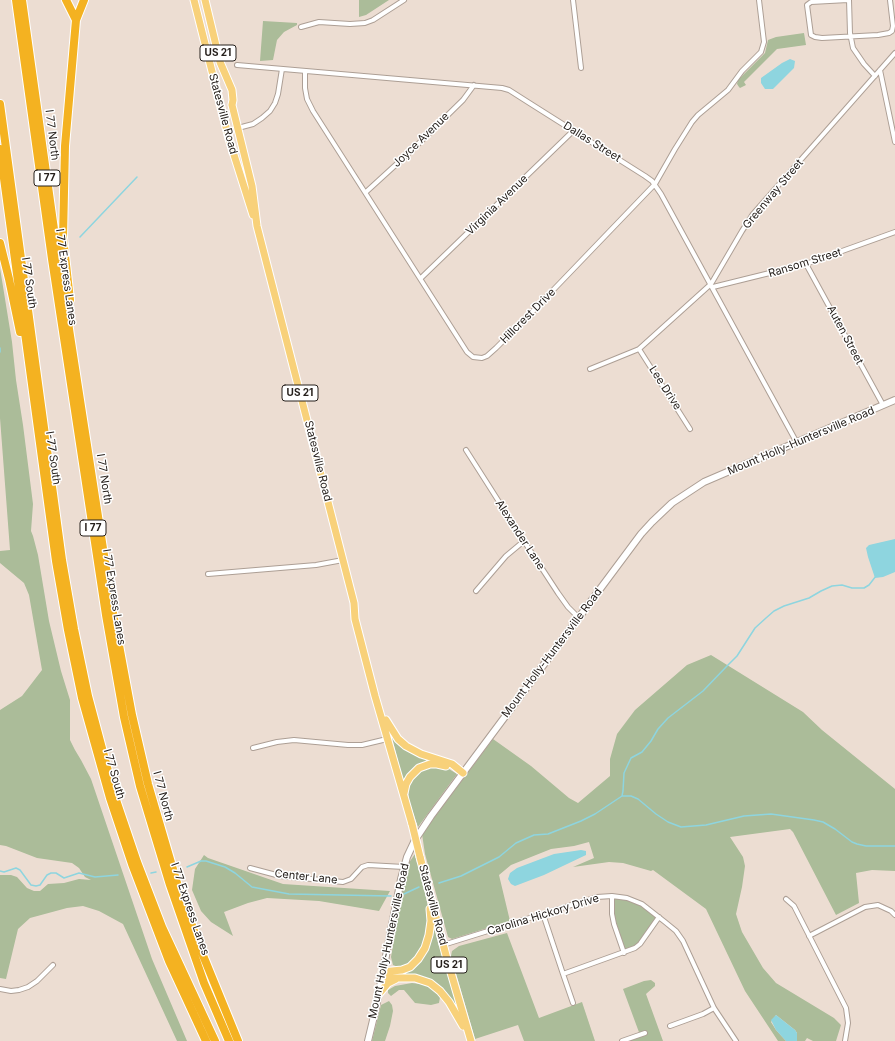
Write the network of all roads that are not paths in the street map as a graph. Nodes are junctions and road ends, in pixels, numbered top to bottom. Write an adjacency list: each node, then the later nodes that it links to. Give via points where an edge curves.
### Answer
1 (16, 0): 84 (highway, I 77 Express Lanes / I 77, via 101,583 124,717 148,813 170,885 202,977)
2 (22, 0): 40 (highway, I 77 North / I 77)
3 (66, 0): 12 (highway)
4 (84, 0): 12 (highway)
5 (194, 0): 23 (main road, Statesville Road / US 21)
6 (205, 0): 25 (main road, Statesville Road / US 21, via 220,62 232,90)
7 (404, 0): 13 (street, via 365,23 320,22)
8 (573, 0): 17 (street)
9 (759, 0): 31 (street, Hillcrest Drive, via 764,37 762,50 728,90 692,122)
10 (848, 0): 14 (street); 14 (street, via 811,2 807,6 807,11 811,35 815,38)
11 (890, 0): 14 (street, via 892,31)
12 (76, 20): 40 (highway, via 62,222 75,340)
13 (302, 27)
14 (850, 37): 21 (street, via 858,56)
15 (895, 52): 19 (street, Greenway Street)
16 (237, 65): 18 (street, Dallas Street)
17 (581, 68)
18 (282, 69): 20 (street, Dallas Street); 27 (street, via 278,94 270,111 253,124)
19 (880, 70): 21 (street, Greenway Street); 26 (street)
20 (305, 71): 22 (street, Dallas Street); 32 (street, Hillcrest Drive, via 307,100)
21 (875, 76): 38 (street, Greenway Street, via 754,214)
22 (474, 85): 28 (street, Dallas Street, via 509,90); 32 (street, Joyce Avenue, via 463,100)
23 (215, 88): 25 (main road, via 220,88 227,106); 33 (main road, Statesville Road / US 21)
24 (0, 104): 83 (highway, via 62,560 88,696 115,797 137,862 162,927)
25 (232, 104): 27 (main road, Statesville Road / US 21)
26 (893, 122): 29 (street)
27 (238, 128): 33 (main road, Statesville Road / US 21, via 252,186)
28 (573, 131): 31 (street, Dallas Street); 37 (street, Virginia Avenue)
29 (895, 142)
30 (0, 149): 44 (highway, I 77 South)
31 (655, 184): 37 (street, Hillcrest Drive, via 487,356 474,357 467,352); 38 (street, Dallas Street)
32 (366, 192): 37 (street, Hillcrest Drive)
33 (257, 226): 50 (main road, Statesville Road / US 21)
34 (895, 232): 36 (street, Ransom Street)
35 (0, 243): 44 (highway, via 11,286)
36 (806, 264): 38 (street, Ransom Street); 43 (street, Auten Street)
37 (421, 278)
38 (712, 286): 39 (street, Greenway Street); 46 (street, Dallas Street)
39 (639, 349): 41 (street, Greenway Street); 45 (street, Lee Drive)
40 (74, 356): 85 (highway, I 77 North / I 77, via 116,634 141,757 181,896)
41 (590, 369)
42 (895, 400): 43 (main road, Mount Holly-Huntersville Road)
43 (883, 405): 46 (main road, Mount Holly-Huntersville Road)
44 (36, 419): 48 (highway, I-77 South)
45 (690, 429)
46 (797, 443): 54 (main road, Mount Holly-Huntersville Road, via 704,482 672,503 641,534)
47 (466, 450): 49 (street, Alexander Lane)
48 (47, 500): 82 (highway, I 77 South, via 69,637 82,698 104,778 148,910)
49 (524, 541): 52 (street, via 506,556); 54 (street, Alexander Lane, via 568,607)
50 (343, 560): 51 (street, via 316,565); 53 (main road, Statesville Road / US 21)
51 (208, 574)
52 (476, 591)
53 (354, 603): 55 (main road, Statesville Road / US 21); 56 (main road, Statesville Road / US 21)
54 (578, 617): 59 (main road, Mount Holly-Huntersville Road)
55 (386, 720): 58 (main road, Statesville Road / US 21); 59 (main road, via 398,739 406,746 420,754 452,764)
56 (387, 739): 57 (street, via 362,745 294,740); 58 (main road, Statesville Road / US 21)
57 (253, 748)
58 (397, 768): 60 (main road, Statesville Road / US 21)
59 (463, 773): 60 (main road, via 442,765 426,765 410,777); 61 (main road, Mount Holly-Huntersville Road, via 420,832)
60 (404, 795): 63 (main road, Statesville Road / US 21, bridge)
61 (404, 867): 62 (street, Center Lane, via 368,865 362,867 351,879 343,882 280,876); 73 (main road, Mount Holly-Huntersville Road)
62 (250, 868)
63 (428, 889): 70 (main road, Statesville Road / US 21); 73 (main road, via 430,928 422,954 406,969)
64 (612, 896): 66 (street, Carolina Hickory Drive, via 596,897); 68 (street, Carolina Hickory Drive, via 642,904); 71 (street, via 614,924)
65 (786, 899): 69 (street, via 794,906)
66 (543, 914): 70 (street, Carolina Hickory Drive); 74 (street)
67 (895, 915): 69 (street, via 878,905 865,907)
68 (660, 917): 71 (street, via 640,944); 79 (street, Carolina Hickory Drive, via 683,941)
69 (809, 936): 90 (street, via 846,1008 848,1023)
70 (443, 945): 87 (main road, Statesville Road / US 21)
71 (624, 953): 74 (street)
72 (53, 965): 76 (street, via 28,987 11,991)
73 (382, 972): 75 (main road, via 388,978); 77 (main road, Mount Holly-Huntersville Road)
74 (563, 974): 78 (street)
75 (398, 978): 77 (main road, via 388,983); 87 (main road, via 420,979 435,986 449,1002)
76 (0, 989)
77 (378, 995): 86 (main road, Mount Holly-Huntersville Road)
78 (573, 1003)
79 (714, 1008): 80 (street); 89 (street, Carolina Hickory Drive)
80 (670, 1026)
81 (645, 1033): 88 (street)
82 (206, 1041)
83 (215, 1041)
84 (229, 1041)
85 (238, 1041)
86 (368, 1041)
87 (471, 1041)
88 (622, 1041)
89 (736, 1041)
90 (845, 1041)

